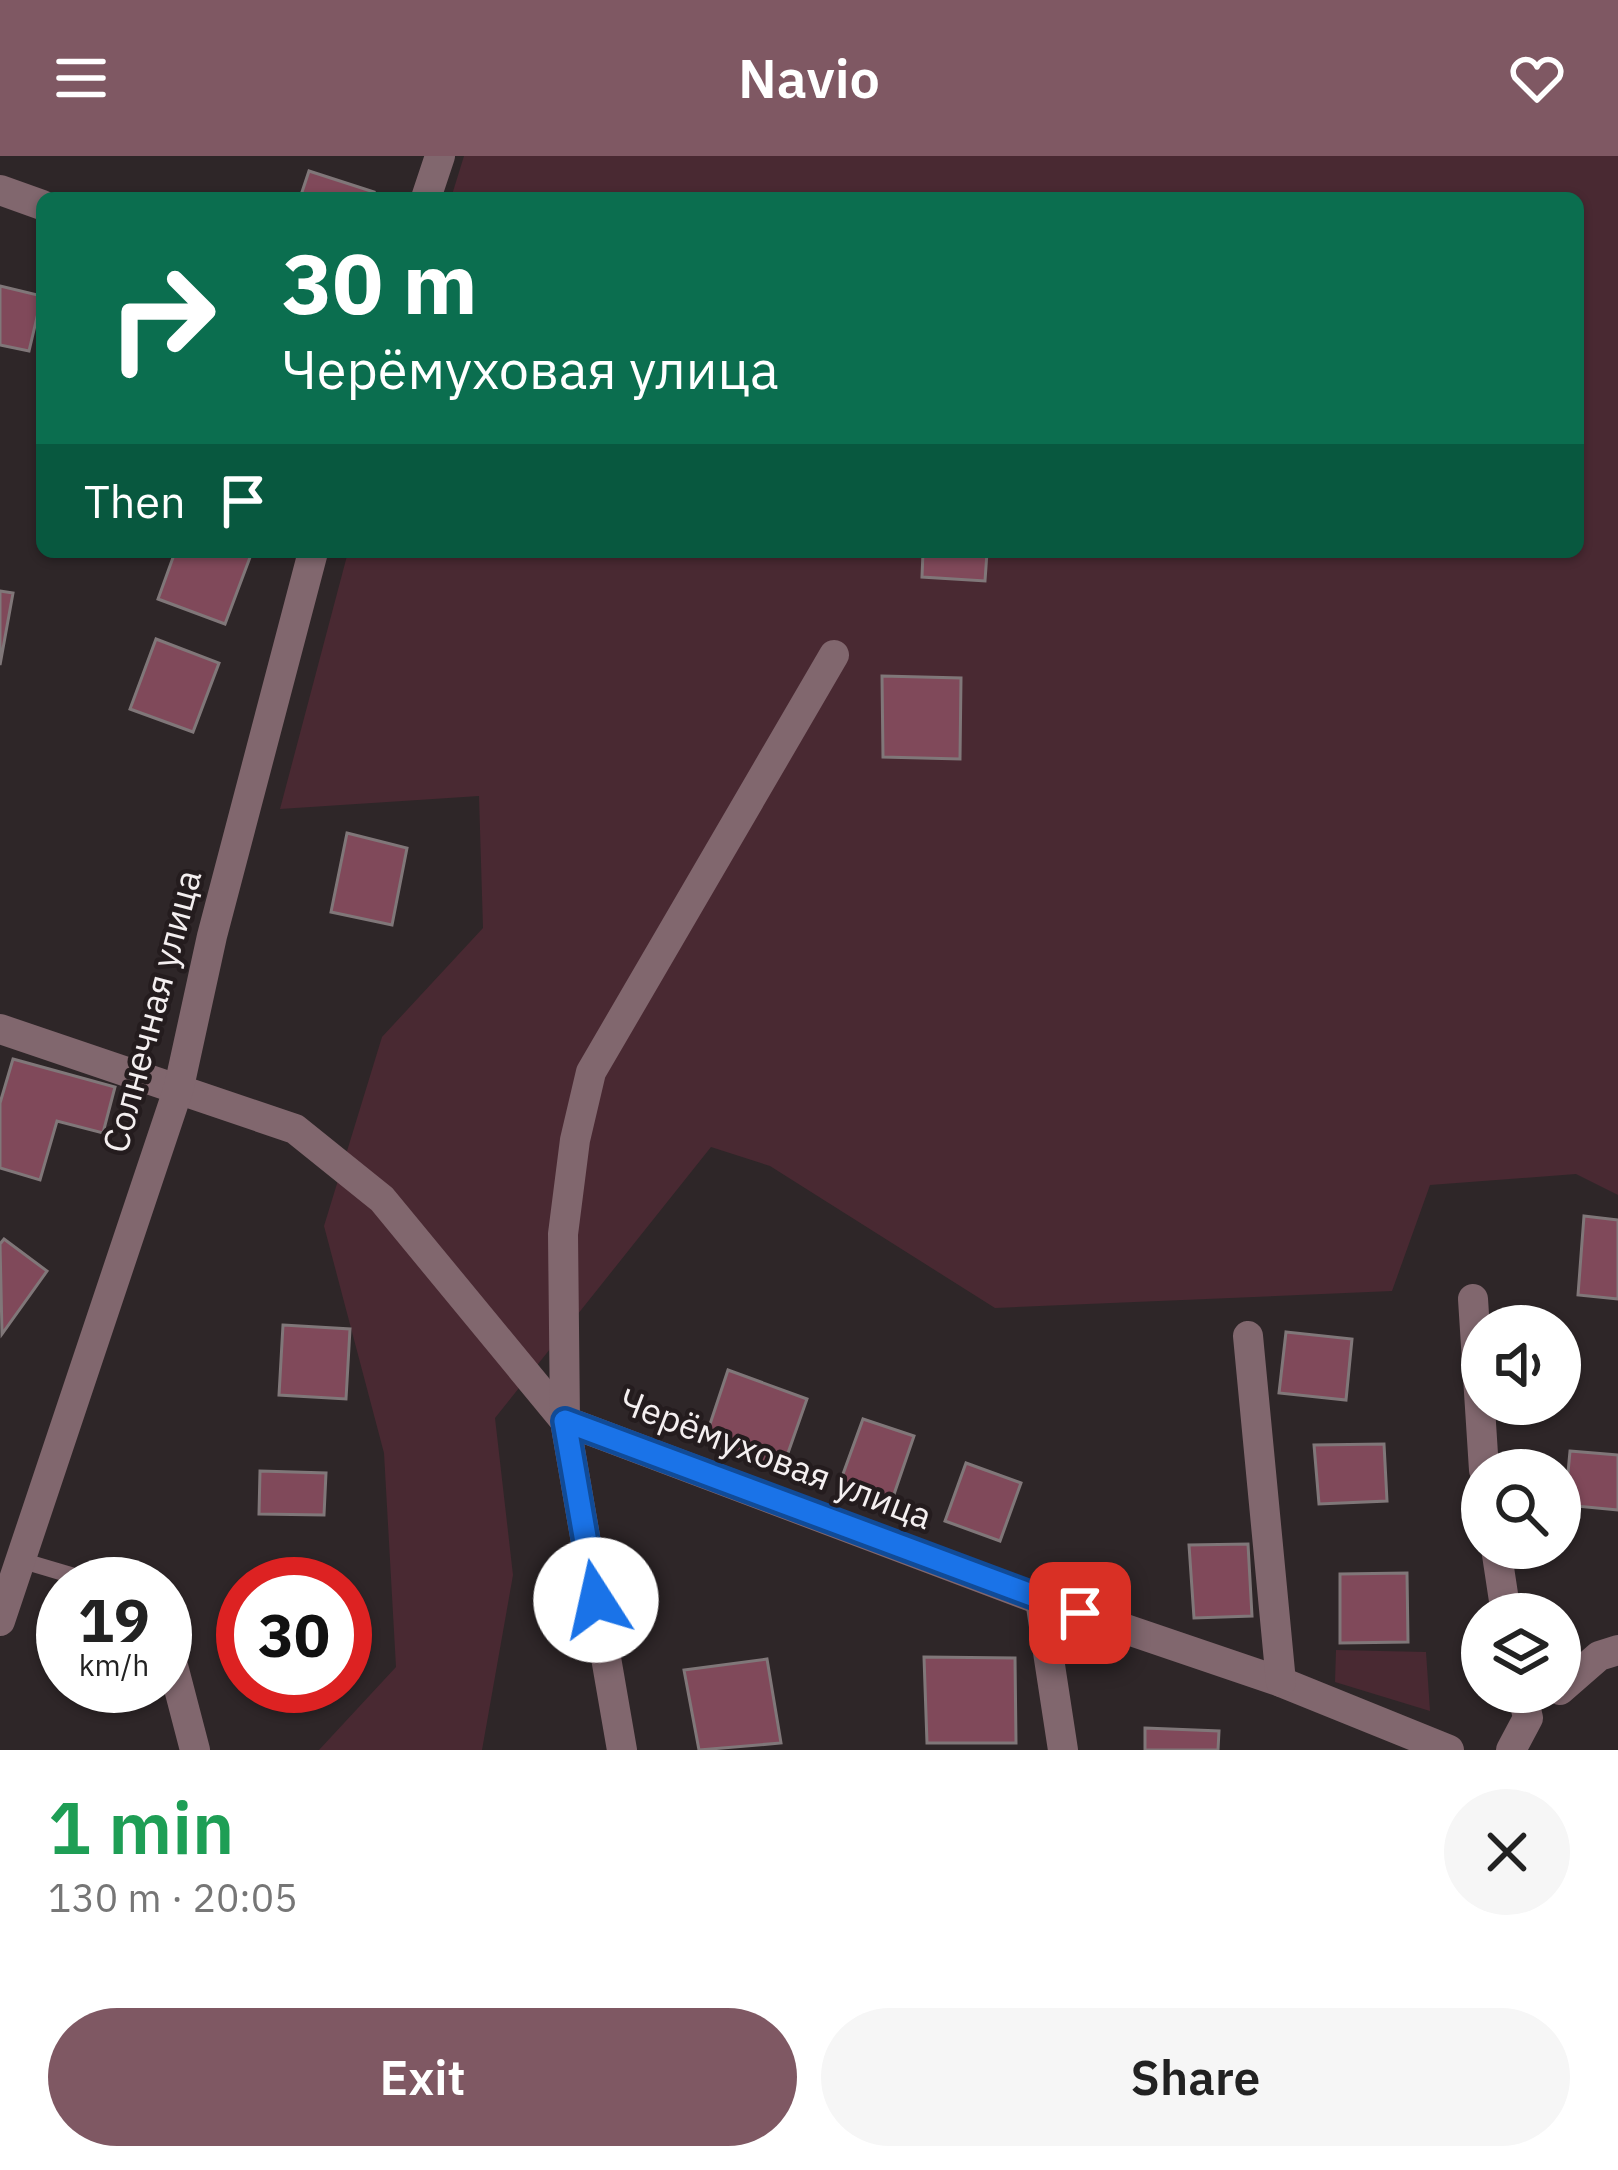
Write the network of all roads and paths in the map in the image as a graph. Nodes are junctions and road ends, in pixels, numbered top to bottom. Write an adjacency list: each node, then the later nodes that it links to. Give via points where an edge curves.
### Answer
1 (440, 156): 3 (street)
2 (0, 190): 4 (street)
3 (428, 192)
4 (36, 203)
5 (311, 558): 8 (street, Солнечная улица)
6 (834, 655): 11 (street, via 591,1072 563,1234)
7 (0, 1028): 8 (street, Черёмуховая улица)
8 (178, 1087): 11 (street, Черёмуховая улица, via 295,1129 382,1198); 13 (street, Солнечная улица)
9 (1473, 1299): 12 (street)
10 (1248, 1336): 19 (street)
11 (565, 1421): 15 (street, Черёмуховая улица); 23 (street)
12 (1483, 1449)
13 (20, 1560): 14 (lane); 16 (street, Солнечная улица)
14 (36, 1565)
15 (1040, 1600): 19 (street, Черёмуховая улица); 24 (street)
16 (0, 1621)
17 (1618, 1650): 18 (street)
18 (1581, 1672)
19 (1281, 1682): 25 (street, Черёмуховая улица)
20 (185, 1713): 22 (street)
21 (1523, 1713): 26 (street)
22 (195, 1750)
23 (622, 1750)
24 (1063, 1750)
25 (1449, 1750)
26 (1511, 1750)

